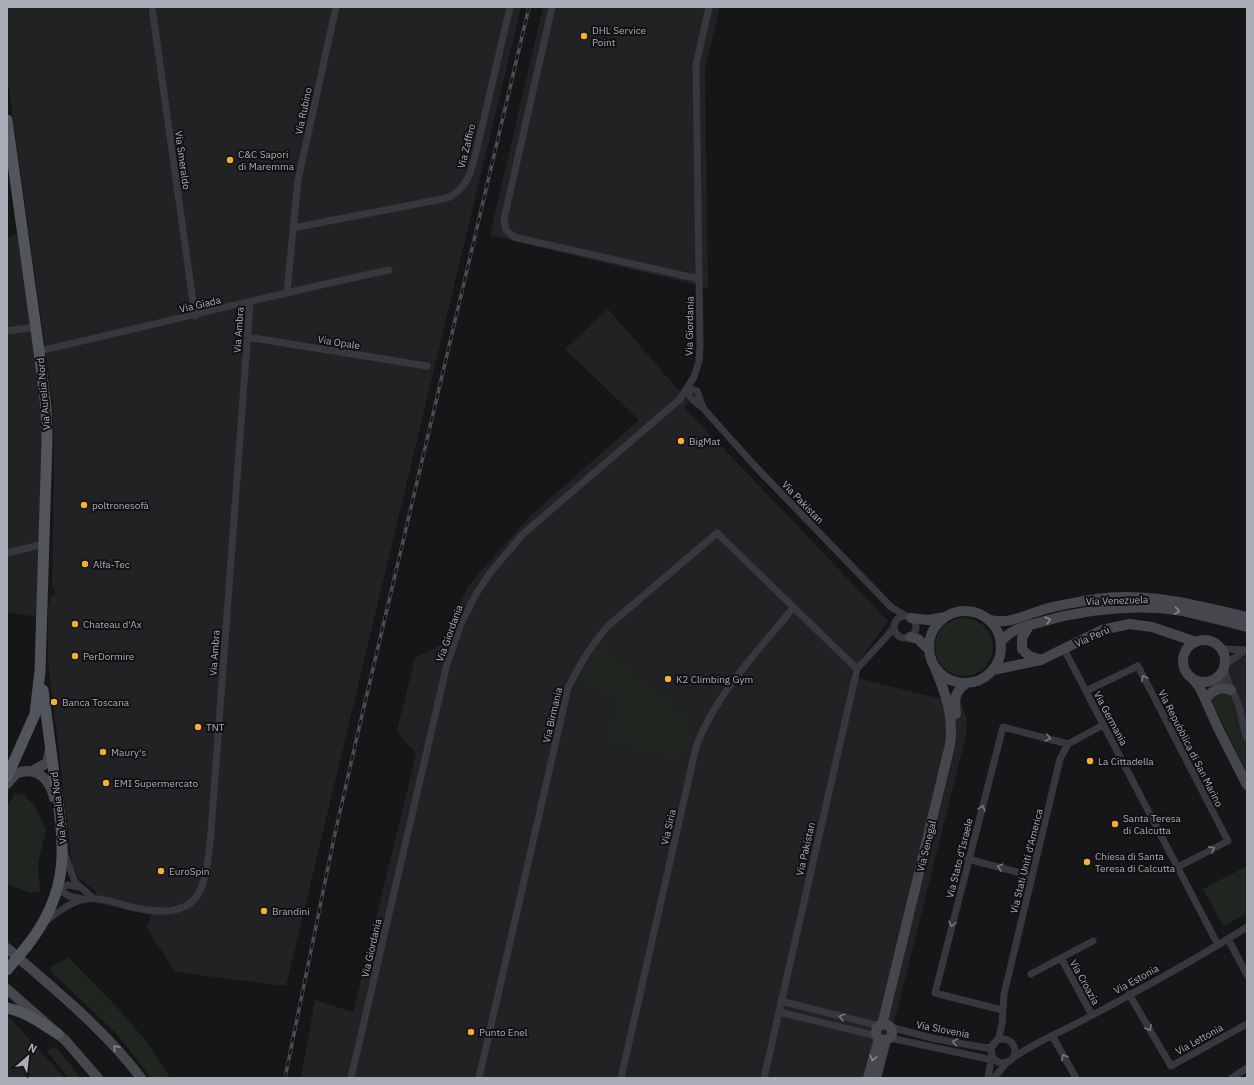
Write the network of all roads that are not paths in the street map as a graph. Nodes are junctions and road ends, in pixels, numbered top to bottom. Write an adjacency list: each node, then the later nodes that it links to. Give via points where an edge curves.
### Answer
1 (152, 7): 12 (street, Via Smeraldo)
2 (336, 7): 7 (street, Via Rubino, via 298,180)
3 (510, 7): 7 (street, Via Zaffiro, via 474,161 461,189 447,198)
4 (552, 7): 9 (street, via 504,219 506,230 514,236)
5 (709, 7): 9 (street, Via Giordania, via 696,65)
6 (7, 120): 13 (main road, Via Aurelia Nord)
7 (293, 228): 10 (street, Via Rubino)
8 (389, 270): 10 (street, Via Giada)
9 (699, 279): 18 (street, Via Giordania, via 700,346)
10 (287, 292): 11 (street, Via Giada)
11 (250, 302): 12 (street, Via Giada); 15 (street, Via Ambra)
12 (195, 316): 16 (street, Via Giada)
13 (35, 327): 14 (street); 16 (main road, Via Aurelia Nord)
14 (7, 331)
15 (247, 337): 17 (street, Via Opale); 76 (street, Via Ambra, via 211,832 205,878 193,901 170,910 142,909)
16 (39, 351): 24 (main road, Via Aurelia Nord, via 47,440)
17 (428, 366)
18 (694, 377): 19 (street, Via Giordania); 20 (street, Via Pakistan)
19 (688, 388): 20 (street); 21 (street, Via Giordania); 22 (street)
20 (697, 391): 23 (street, Via Pakistan)
21 (680, 399): 22 (street); 107 (street, Via Giordania, via 523,534 490,573 464,617 447,664)
22 (692, 399): 23 (street, Via Pakistan)
23 (703, 408): 27 (street, Via Pakistan, via 763,475)
24 (44, 544): 25 (street); 53 (main road, Via Aurelia Nord)
25 (7, 553)
26 (793, 608): 51 (street, Via Birmania); 108 (street, Via Birmania, via 717,533 595,640 568,688); 109 (street, Via Siria, via 717,704 703,728 696,747)
27 (891, 608): 28 (street); 32 (street)
28 (908, 617): 29 (main road, Via Venezuela, via 930,620); 32 (street, Via Pakistan, via 899,618); 38 (street, via 915,623 916,629)
29 (945, 617): 31 (main road, Via Venezuela, via 964,611 976,613); 43 (main road, via 934,628)
30 (1247, 617): 31 (main road, Via Venezuela, via 1180,602 1138,598 1098,599 1064,604 1007,622)
31 (989, 620): 39 (main road)
32 (894, 625): 36 (street, Via Pakistan); 37 (street)
33 (1029, 626): 34 (main road, Via Venezuela, one-way to 34, via 1092,610 1158,608); 39 (main road, Via Venezuela, via 1011,632); 47 (main road, via 1022,638 1022,650 1029,656)
34 (1247, 627)
35 (1167, 633): 40 (main road, Via Perù); 42 (main road, Via Perù, via 1142,625 1113,626); 46 (main road, Via Perù, via 1179,643)
36 (888, 635): 37 (street); 51 (street, Via Pakistan)
37 (896, 635): 38 (street)
38 (910, 637): 43 (main road, via 918,639)
39 (1001, 642): 45 (main road)
40 (1196, 642): 41 (main road, Via Perù, via 1210,641); 46 (main road, via 1187,648)
41 (1219, 647): 44 (street); 49 (main road, via 1224,656)
42 (1064, 649): 47 (main road, Via Perù); 58 (street, Via Germania)
43 (929, 650): 50 (main road)
44 (1246, 650): 49 (street)
45 (1001, 653): 48 (main road, via 1007,661); 52 (main road)
46 (1183, 657): 54 (main road, Via Perù, via 1185,670)
47 (1041, 660): 48 (main road, Via Perù)
48 (1019, 665): 52 (main road, Via Perù)
49 (1224, 667): 55 (main road); 57 (street)
50 (935, 668): 56 (main road, via 949,680); 96 (main road, Via Senegal, via 951,715 952,734)
51 (857, 669): 89 (street, Via Pakistan)
52 (993, 670): 56 (main road, via 982,680)
53 (40, 671): 63 (main road, Via Aurelia Nord); 65 (main road, Via Aurelia Nord, via 35,714)
54 (1193, 679): 55 (main road, via 1203,682); 59 (main road, Via Perù)
55 (1213, 680): 57 (street, via 1224,683); 59 (main road)
56 (967, 684): 96 (main road, Via Senegal, via 955,696 957,747)
57 (1231, 690): 59 (main road, via 1218,689 1211,692); 61 (street, via 1240,710 1242,727)
58 (1086, 691): 60 (street, Via Germania); 71 (street, Via Repubblica di San Marino, one-way to 58, via 1228,841 1138,666)
59 (1208, 702): 67 (main road, Via Perù)
60 (1103, 725): 62 (street); 71 (street, Via Germania)
61 (1247, 738)
62 (1068, 744): 70 (street, Via Stato d'Israele, one-way to 62, via 1003,727); 72 (street, Via Stati Uniti d'America, via 1060,759)
63 (51, 748): 64 (main road, via 47,763); 68 (main road, Via Aurelia Nord)
64 (32, 771): 66 (main road, via 18,773); 68 (main road, via 41,775 49,784)
65 (7, 777)
66 (7, 784)
67 (1247, 785)
68 (61, 819): 69 (main road, Via Aurelia Nord)
69 (63, 847): 73 (street, via 72,877); 74 (main road, Via Aurelia Nord)
70 (968, 859): 72 (street, one-way to 70); 91 (street, Via Stato d'Israele, one-way to 91, via 935,993)
71 (1178, 867): 81 (street, Via Germania)
72 (1032, 876): 91 (street, Via Stati Uniti d'America)
73 (81, 888): 74 (street, via 68,885); 76 (street)
74 (58, 889): 75 (street, via 69,896); 77 (main road, Via Aurelia Nord)
75 (84, 899): 76 (street, Via Ambra); 77 (street, via 64,908)
76 (94, 899)
77 (44, 922): 84 (main road, Via Aurelia Nord, bridge)
78 (1247, 927): 79 (street, Via Estonia)
79 (1228, 939): 81 (street, Via Estonia); 86 (street)
80 (1093, 941): 83 (street, Via Croazia)
81 (1218, 945): 88 (street, Via Estonia)
82 (7, 948): 106 (main road, one-way to 82, via 86,1017)
83 (1061, 958): 85 (street, Via Croazia); 93 (street, Via Croazia)
84 (7, 970)
85 (1032, 974)
86 (1247, 975)
87 (7, 988): 97 (main road)
88 (1129, 994): 93 (street, Via Estonia); 95 (street, Via Lettonia, one-way to 95, via 1171,1066)
89 (781, 1001): 92 (street, Via Pakistan); 96 (street, Via Slovenia, one-way to 89)
90 (7, 1008): 97 (main road, via 18,1010)
91 (1002, 1010): 94 (street, Via Stati Uniti d'America)
92 (779, 1012): 99 (street, Via Slovenia); 110 (street, Via Pakistan)
93 (1092, 1015): 98 (street, Via Estonia)
94 (1002, 1024): 100 (street, Via Stati Uniti d'America); 102 (street, Via Stati Uniti d'America)
95 (1247, 1024)
96 (885, 1026): 99 (main road, via 877,1029); 99 (main road, via 892,1034); 102 (street, Via Slovenia, one-way to 96, via 987,1048)
97 (58, 1034): 105 (main road)
98 (1053, 1037): 101 (street, Via Estonia); 115 (street, one-way to 98)
99 (882, 1039): 102 (street, Via Slovenia); 111 (main road, one-way to 111); 112 (main road)
100 (1011, 1042): 101 (street, Via Estonia, via 1018,1046); 102 (street, Via Estonia, via 1002,1039); 103 (street, via 1015,1051)
101 (1034, 1045): 103 (street, Via Estonia)
102 (992, 1054): 103 (street); 113 (street, Via Stati Uniti d'America)
103 (1010, 1060): 114 (street)
104 (1247, 1068): 116 (street)
105 (98, 1078)
106 (141, 1078)
107 (351, 1078)
108 (479, 1078)
109 (621, 1078)
110 (764, 1078)
111 (868, 1078)
112 (876, 1078)
113 (988, 1078)
114 (994, 1078)
115 (1076, 1078)
116 (1232, 1078)

